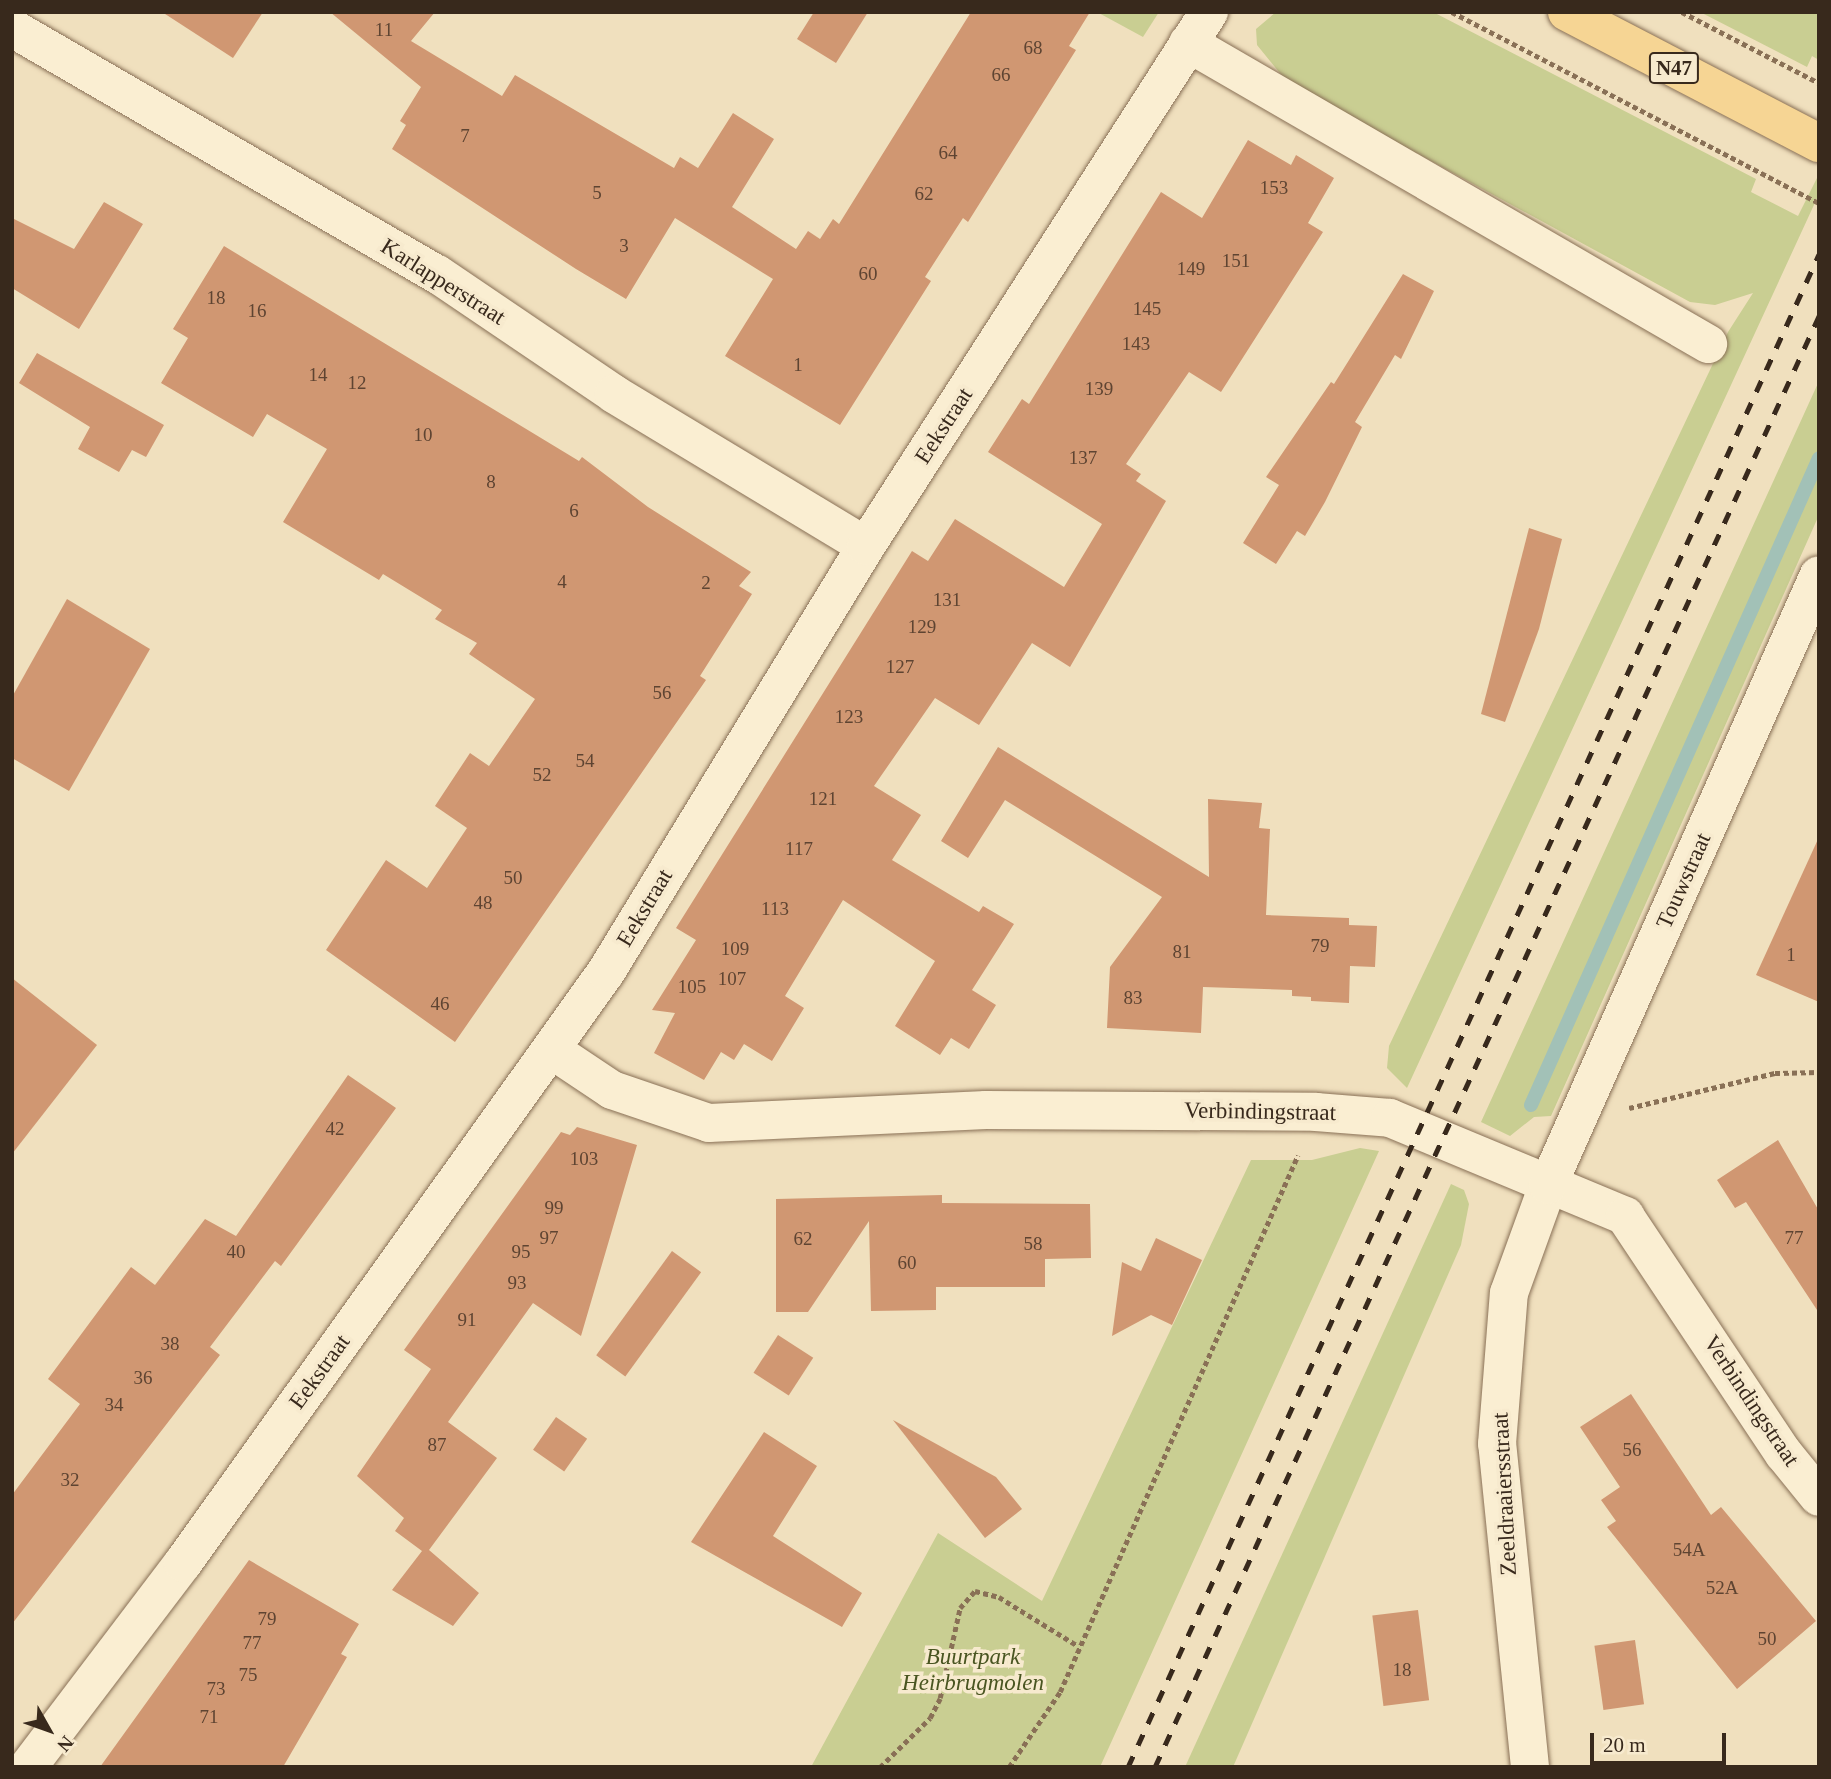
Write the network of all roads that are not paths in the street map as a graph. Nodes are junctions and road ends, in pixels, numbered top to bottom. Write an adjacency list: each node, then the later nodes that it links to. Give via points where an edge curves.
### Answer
1 (1567, 12): 4 (main road, N47)
2 (12, 28): 6 (street, Karlapperstraat, via 437,275 614,394)
3 (1199, 28): 5 (street); 6 (street, Eekstraat)
4 (1819, 143)
5 (1708, 344)
6 (866, 546): 8 (street, Eekstraat, via 606,972)
7 (1819, 575): 9 (street, Touwstraat)
8 (552, 1050): 9 (street, Verbindingstraat, via 612,1090 709,1123 986,1110 1316,1112 1390,1118); 11 (street, Eekstraat, via 183,1563)
9 (1548, 1185): 10 (street, Verbindingstraat, via 1625,1216 1784,1454); 12 (street, Zeeldraaiersstraat, via 1509,1293 1497,1444)
10 (1819, 1497)
11 (28, 1767)
12 (1531, 1767)

